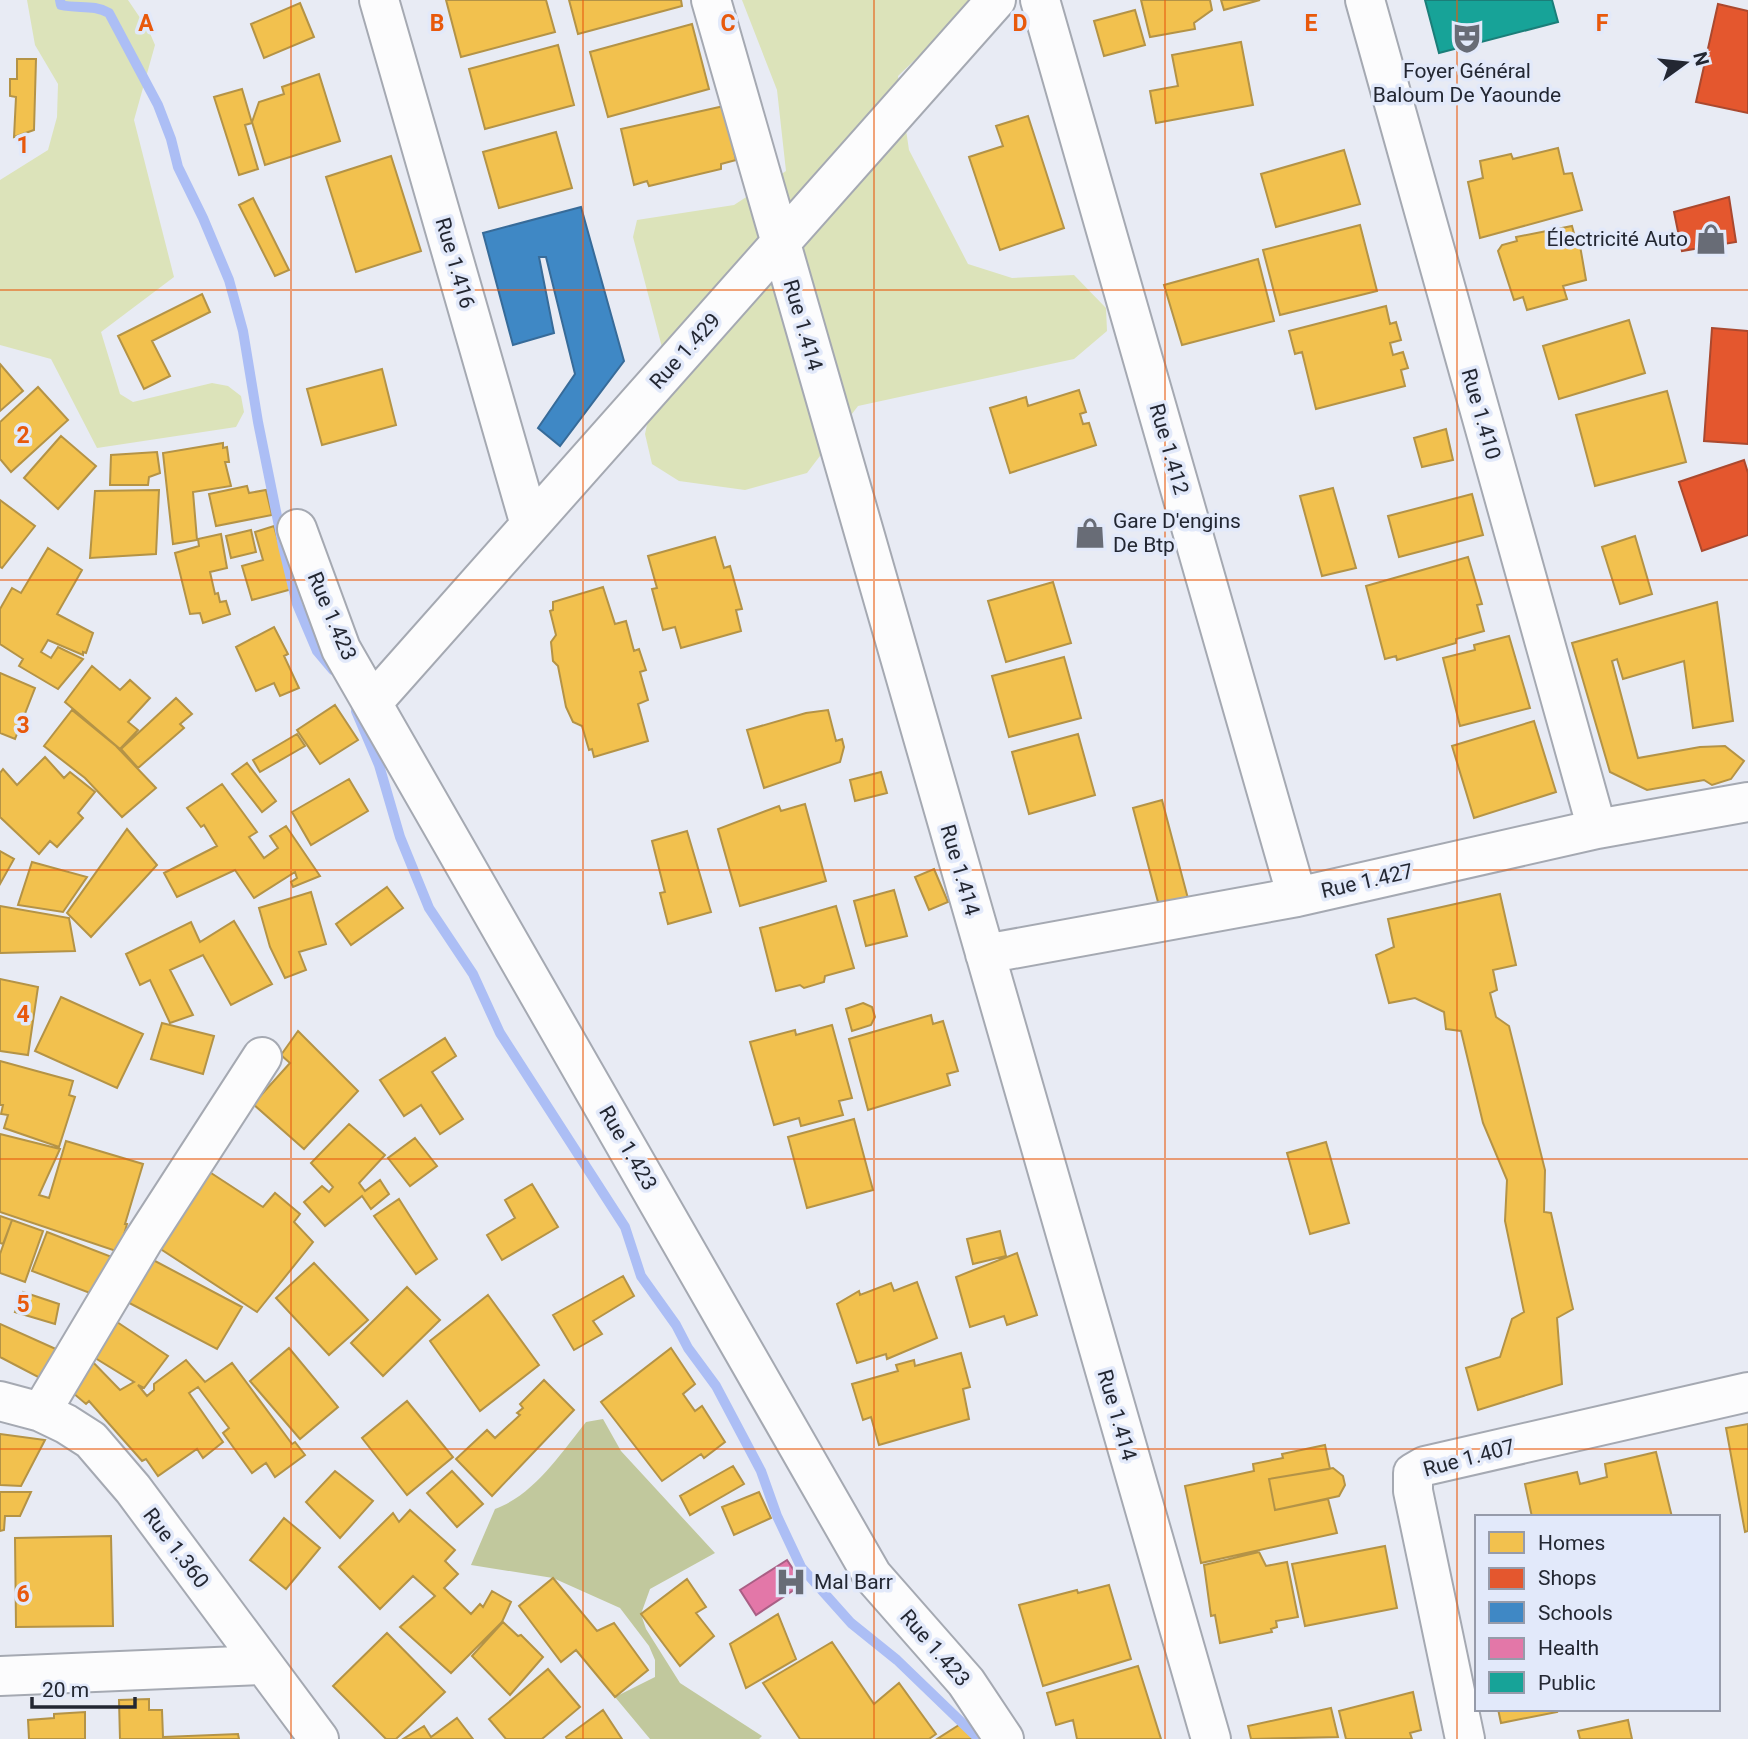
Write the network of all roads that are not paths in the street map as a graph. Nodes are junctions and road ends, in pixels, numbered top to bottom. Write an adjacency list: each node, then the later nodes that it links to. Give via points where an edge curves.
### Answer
1 (379, 0): 7 (street, Rue 1.416)
2 (711, 0): 6 (street, Rue 1.414)
3 (996, 0): 6 (street, Rue 1.429)
4 (1040, 0): 12 (street, Rue 1.412)
5 (1365, 0): 11 (street, Rue 1.410)
6 (780, 244): 7 (street, Rue 1.429); 13 (street, Rue 1.414)
7 (530, 525): 9 (street, Rue 1.429)
8 (296, 529): 9 (street, Rue 1.423, via 341,649)
9 (373, 702): 21 (street, Rue 1.423, via 872,1575 967,1682)
10 (1748, 802): 11 (street, Rue 1.427)
11 (1597, 829): 12 (street, Rue 1.427)
12 (1297, 897): 13 (street, Rue 1.427)
13 (985, 954): 22 (street, Rue 1.414)
14 (262, 1057): 17 (street, via 143,1241)
15 (1748, 1392): 23 (street, Rue 1.407, via 1425,1466 1413,1473)
16 (0, 1401): 17 (street, Rue 1.360)
17 (41, 1412): 18 (street, Rue 1.360, via 91,1440 133,1489)
18 (263, 1665): 19 (street); 20 (street, Rue 1.360)
19 (0, 1676)
20 (318, 1739)
21 (1004, 1739)
22 (1211, 1739)
23 (1465, 1739)

